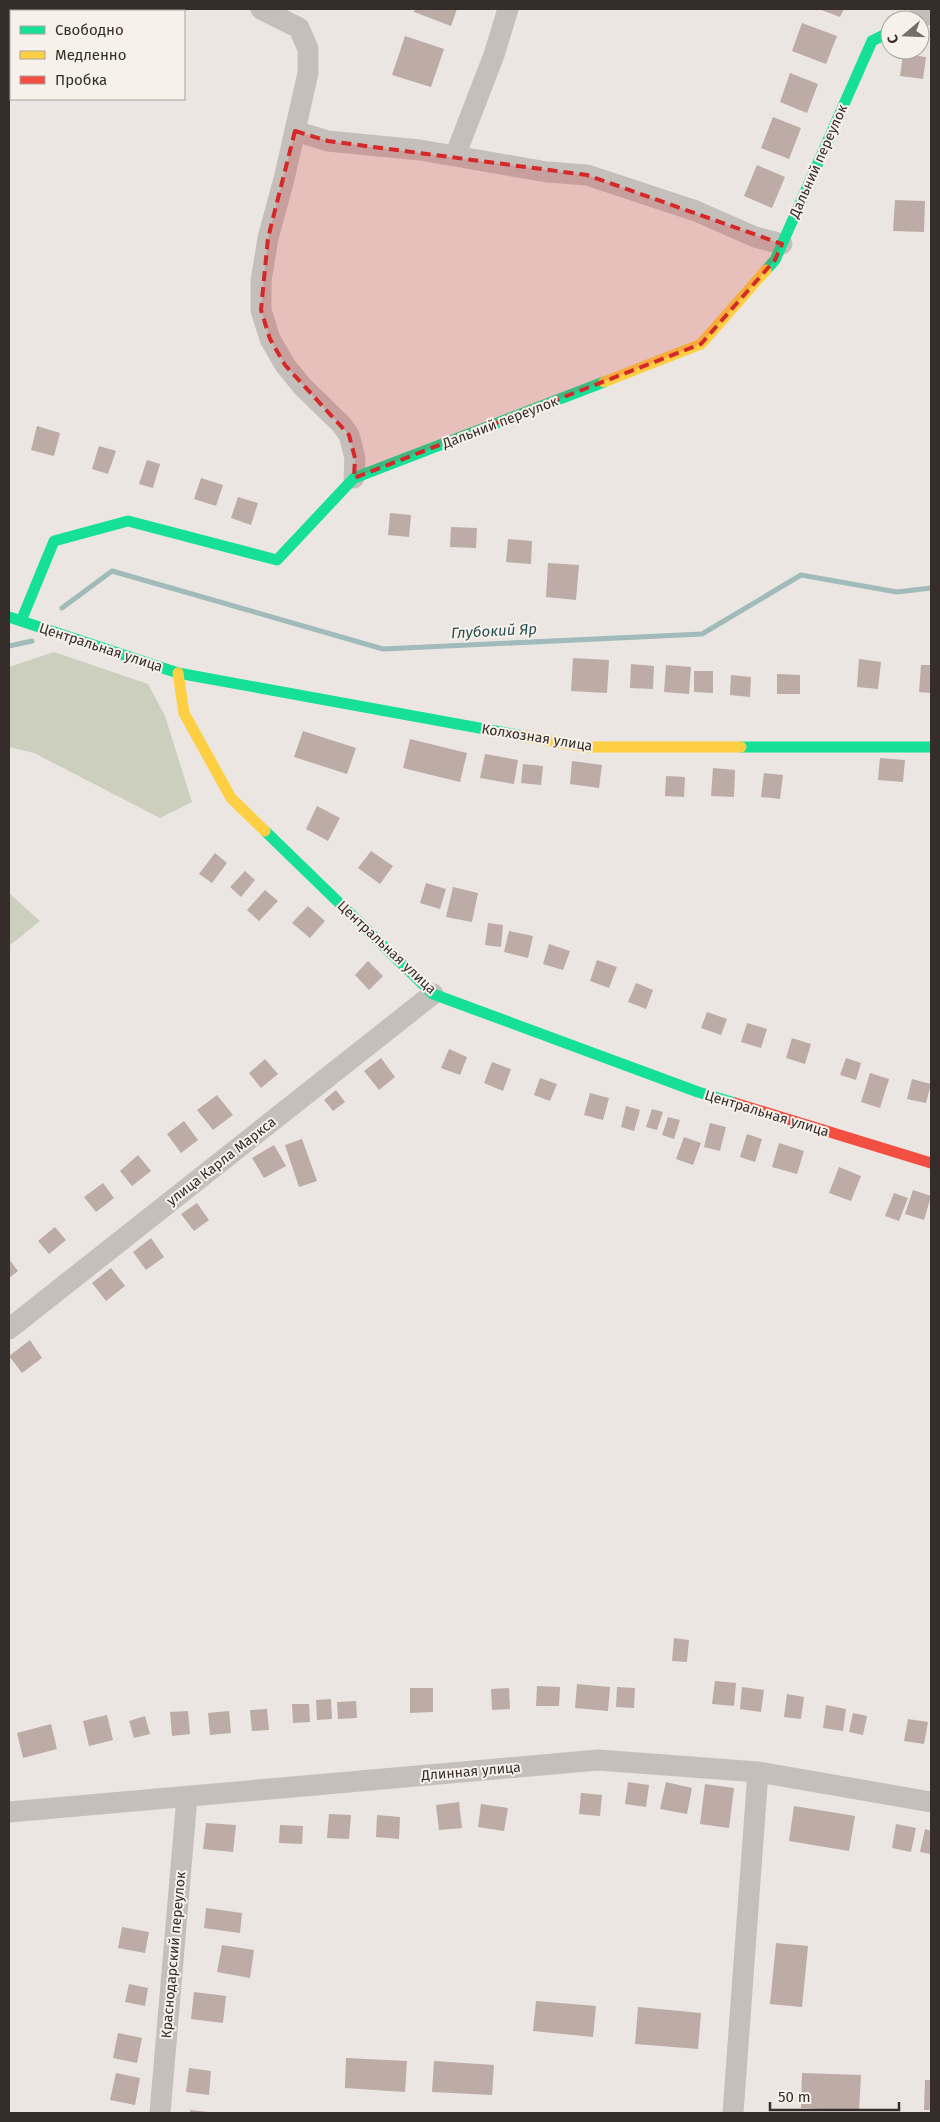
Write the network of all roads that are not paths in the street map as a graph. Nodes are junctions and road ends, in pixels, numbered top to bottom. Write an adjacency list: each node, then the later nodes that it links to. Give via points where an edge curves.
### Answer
1 (261, 9): 4 (street, via 299,28 308,49 308,73)
2 (508, 9): 5 (street)
3 (880, 37): 6 (street, Дальний переулок, via 872,41)
4 (295, 131): 5 (street, via 328,141); 7 (street, via 268,238 261,281 261,310 270,339 286,364 302,386 349,435 355,458)
5 (455, 156): 6 (street, via 547,172 587,175)
6 (782, 244): 7 (street, Дальний переулок, via 775,260 701,344)
7 (354, 478): 9 (street, Дальний переулок, via 278,560 128,520 54,541)
8 (9, 617): 9 (street, Центральная улица)
9 (21, 621): 10 (street, Центральная улица)
10 (178, 673): 11 (street, Колхозная улица, via 586,747); 12 (street, Центральная улица, via 184,713 231,798)
11 (931, 747)
12 (434, 994): 13 (street, Центральная улица, via 698,1092); 14 (street, улица Карла Маркса)
13 (931, 1163)
14 (9, 1329)
15 (758, 1772): 16 (street, Длинная улица, via 598,1760); 17 (street, Длинная улица); 20 (street)
16 (187, 1797): 18 (street, Длинная улица); 19 (street, Краснодарский переулок)
17 (931, 1802)
18 (9, 1812)
19 (160, 2113)
20 (733, 2113)

